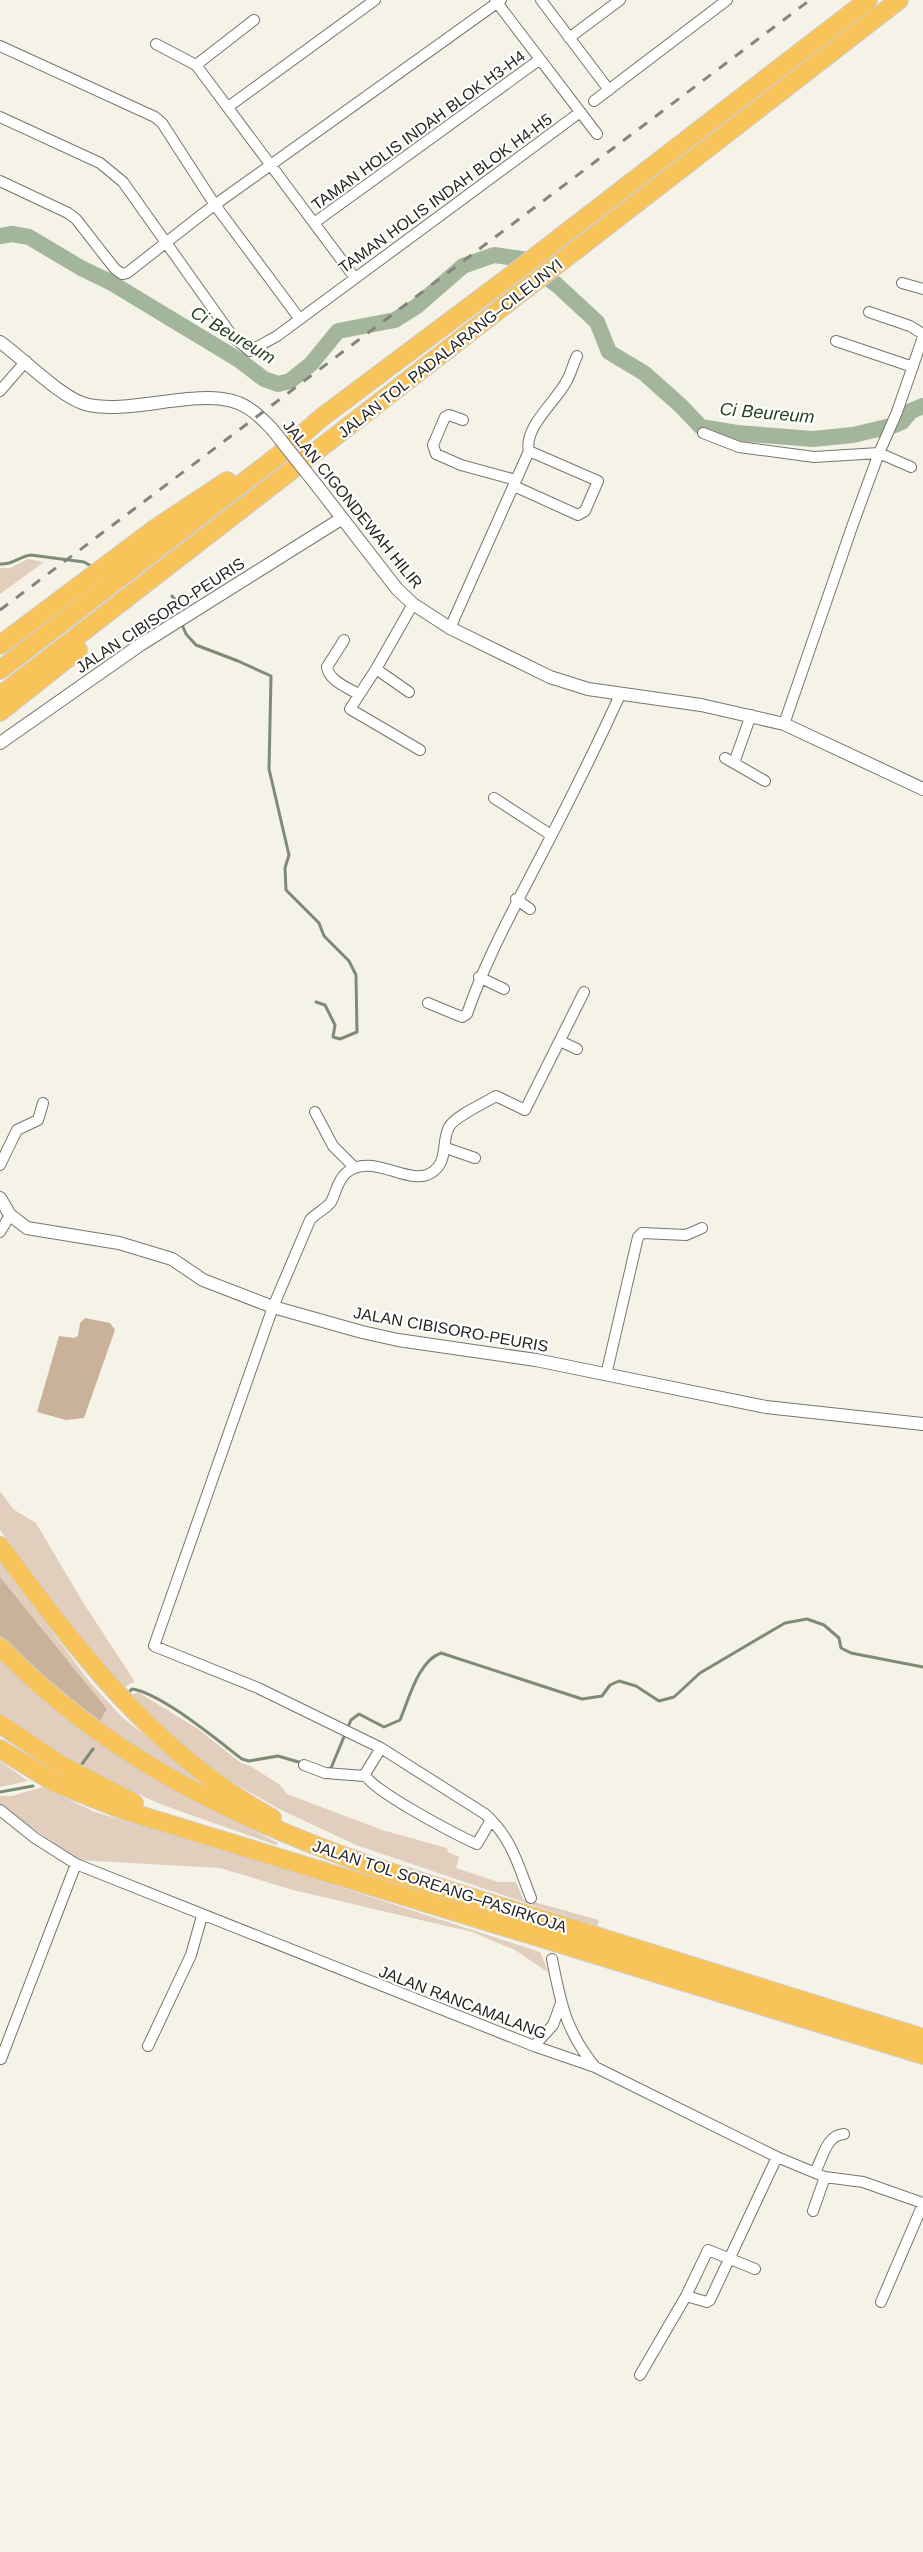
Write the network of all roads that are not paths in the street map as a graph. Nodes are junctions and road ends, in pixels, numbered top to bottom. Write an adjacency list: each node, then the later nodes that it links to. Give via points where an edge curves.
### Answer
1 (375, 0): 16 (street)
2 (541, 0): 9 (street)
3 (620, 0): 9 (street)
4 (727, 0): 14 (street)
5 (868, 0): 37 (highway, JALAN TOL PADALARANG–CILEUNYI)
6 (899, 0): 44 (highway, JALAN TOL PADALARANG–CILEUNYI)
7 (498, 1): 12 (street); 20 (street)
8 (254, 20): 13 (street)
9 (569, 38): 14 (street)
10 (156, 44): 13 (street)
11 (0, 46): 22 (street, via 155,117)
12 (539, 60): 17 (street); 23 (street, TAMAN HOLIS INDAH BLOK H3-H4)
13 (196, 64): 16 (street)
14 (609, 90): 15 (street)
15 (594, 101)
16 (228, 107): 20 (street)
17 (579, 113): 19 (street); 25 (street, TAMAN HOLIS INDAH BLOK H4-H5)
18 (0, 117): 24 (street, via 100,163 123,182)
19 (597, 134)
20 (269, 165): 22 (street); 23 (street)
21 (0, 181): 24 (street, via 76,219 122,274)
22 (215, 204): 24 (street); 29 (street)
23 (314, 224): 25 (street)
24 (167, 243): 29 (street, TAMAN HOLIS INDAH BLOK H4-H5, via 233,337 247,350 256,350)
25 (355, 278): 29 (street, TAMAN HOLIS INDAH BLOK H4-H5)
26 (902, 284): 27 (street)
27 (923, 289)
28 (869, 312): 30 (street, via 910,326)
29 (299, 318)
30 (923, 335): 35 (street)
31 (836, 341): 35 (street)
32 (0, 342): 34 (street, JALAN CIGONDEWAH HILIR)
33 (577, 356): 40 (street, via 566,384 544,410 529,439)
34 (26, 361): 36 (street); 45 (street, JALAN CIGONDEWAH HILIR, bridge, via 57,388 85,404 123,407 218,398 248,407 272,429)
35 (913, 367): 41 (street)
36 (0, 391)
37 (321, 418): 49 (highway, via 156,528); 51 (highway, JALAN TOL PADALARANG–CILEUNYI, via 279,455)
38 (463, 420): 43 (street, via 445,417 433,445 436,454)
39 (703, 433): 41 (street, via 739,447 814,457)
40 (529, 451): 43 (street); 43 (street, via 598,481 585,512 578,515)
41 (879, 453): 42 (street); 58 (street)
42 (911, 467)
43 (515, 483): 47 (street)
44 (233, 515): 55 (highway, JALAN TOL PADALARANG–CILEUNYI); 56 (highway, via 144,596)
45 (341, 519): 46 (street, JALAN CIGONDEWAH HILIR, via 381,571); 59 (street, JALAN CIBISORO-PEURIS, via 189,613)
46 (413, 604): 47 (street, JALAN CIGONDEWAH HILIR); 50 (street)
47 (450, 628): 53 (street, JALAN CIGONDEWAH HILIR, via 558,680)
48 (344, 640): 54 (street, via 327,672)
49 (0, 645)
50 (376, 669): 52 (street); 54 (street)
51 (0, 670)
52 (409, 692)
53 (621, 693): 57 (street, JALAN CIGONDEWAH HILIR); 64 (street)
54 (358, 694): 60 (street, via 350,705 351,711)
55 (0, 696)
56 (0, 712)
57 (751, 715): 58 (street, JALAN CIGONDEWAH HILIR); 61 (street, via 730,760)
58 (784, 724): 62 (street, JALAN CIGONDEWAH HILIR)
59 (0, 743)
60 (420, 750)
61 (765, 781)
62 (923, 789)
63 (494, 798): 64 (street)
64 (551, 835): 65 (street)
65 (516, 899): 66 (street); 67 (street)
66 (530, 909)
67 (479, 977): 68 (street); 70 (street, via 464,1017)
68 (504, 989)
69 (584, 992): 71 (street)
70 (428, 1003)
71 (560, 1041): 72 (street); 75 (street, via 525,1110 496,1096 452,1122)
72 (577, 1049)
73 (43, 1103): 77 (street, via 39,1120 17,1130)
74 (315, 1112): 78 (street, via 333,1146)
75 (446, 1148): 76 (street); 78 (street, via 441,1163 423,1176 381,1166)
76 (475, 1158)
77 (0, 1165)
78 (355, 1168): 83 (street, via 340,1180 329,1205 310,1220)
79 (0, 1198): 80 (street)
80 (10, 1215): 82 (street); 83 (street, JALAN CIBISORO-PEURIS, via 27,1228 95,1238 172,1259 203,1280)
81 (702, 1228): 84 (street, via 686,1235 642,1233 638,1237)
82 (0, 1232)
83 (273, 1307): 84 (street, JALAN CIBISORO-PEURIS, via 399,1340 536,1360); 89 (street, via 154,1646 258,1688)
84 (606, 1375): 85 (street, JALAN CIBISORO-PEURIS, via 766,1407)
85 (923, 1424)
86 (0, 1546): 97 (highway, via 94,1668 180,1755 263,1813)
87 (0, 1647): 97 (highway, JALAN TOL SOREANG–PASIRKOJA, via 87,1723 175,1781 279,1832)
88 (0, 1724): 95 (highway, via 115,1795)
89 (381, 1748): 92 (street); 94 (street)
90 (0, 1749): 95 (highway, JALAN TOL SOREANG–PASIRKOJA, via 37,1774 98,1801)
91 (304, 1765): 92 (street, via 324,1773)
92 (365, 1776): 94 (street, via 371,1784 420,1814 477,1844)
93 (2, 1818): 96 (street, JALAN RANCAMALANG)
94 (491, 1820): 98 (street, via 510,1842)
95 (265, 1852): 105 (highway, JALAN TOL SOREANG–PASIRKOJA)
96 (76, 1864): 99 (street, JALAN RANCAMALANG); 106 (street)
97 (374, 1867): 102 (highway, JALAN TOL SOREANG–PASIRKOJA)
98 (531, 1898)
99 (202, 1916): 103 (street, via 191,1955); 104 (street, JALAN RANCAMALANG)
100 (552, 1959): 101 (street)
101 (561, 2004): 104 (street, via 553,2025); 107 (street, via 577,2044)
102 (923, 2038)
103 (148, 2046)
104 (534, 2046): 107 (street, JALAN RANCAMALANG)
105 (923, 2055)
106 (1, 2059)
107 (595, 2067): 109 (street, JALAN RANCAMALANG)
108 (844, 2134): 110 (street, via 833,2136)
109 (777, 2157): 110 (street, JALAN RANCAMALANG); 114 (street)
110 (819, 2163): 111 (street, JALAN RANCAMALANG)
111 (825, 2176): 112 (street, JALAN RANCAMALANG, via 863,2182); 113 (street)
112 (923, 2204): 117 (street)
113 (813, 2211)
114 (728, 2258): 115 (street); 116 (street, via 709,2302); 116 (street, via 708,2250)
115 (755, 2269)
116 (686, 2296): 118 (street)
117 (881, 2302)
118 (640, 2375)

